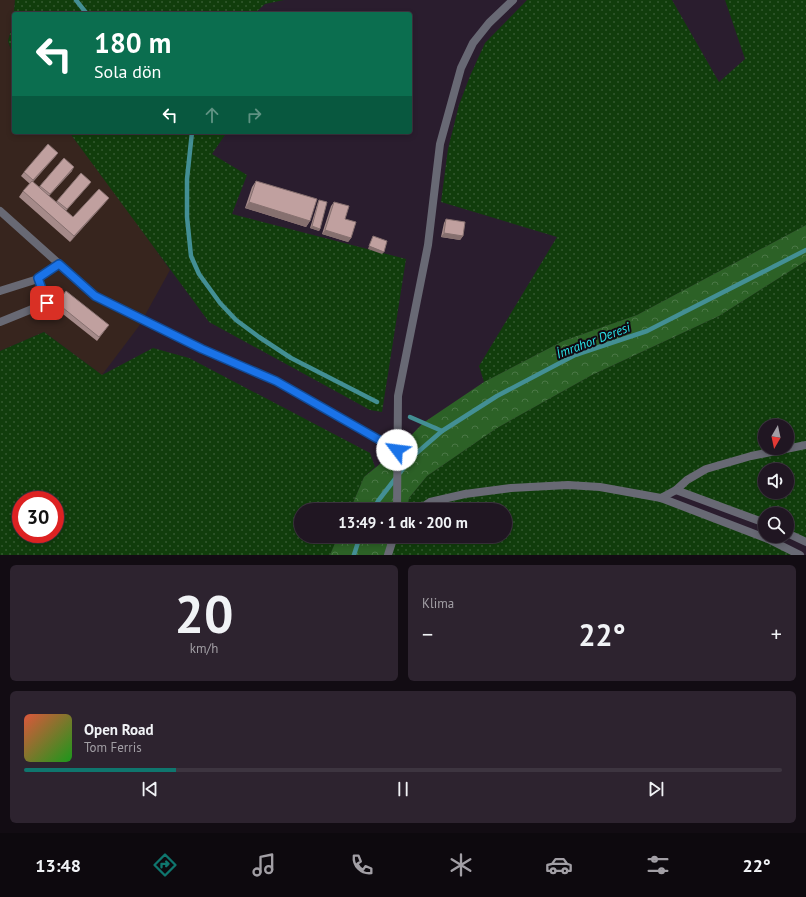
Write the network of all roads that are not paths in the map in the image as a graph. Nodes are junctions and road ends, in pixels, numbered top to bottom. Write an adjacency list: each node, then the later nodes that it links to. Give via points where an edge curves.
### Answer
1 (513, 0): 8 (street, via 473,43 461,68 447,114 440,144 424,267 402,369 398,396)
2 (0, 211): 3 (street)
3 (59, 264): 4 (street); 8 (street, via 95,296 202,349 276,381)
4 (38, 278): 5 (street); 6 (street, via 47,303)
5 (0, 291)
6 (0, 322)
7 (806, 445): 9 (street, via 751,456 706,469)
8 (397, 450): 11 (street)
9 (676, 490): 10 (street); 13 (street)
10 (661, 498): 12 (street, via 600,487 568,485 465,494); 18 (street, via 768,539)
11 (397, 503)
12 (428, 503)
13 (758, 521)
14 (794, 536): 15 (street)
15 (806, 542)
16 (392, 543): 17 (street)
17 (388, 555)
18 (800, 555)

